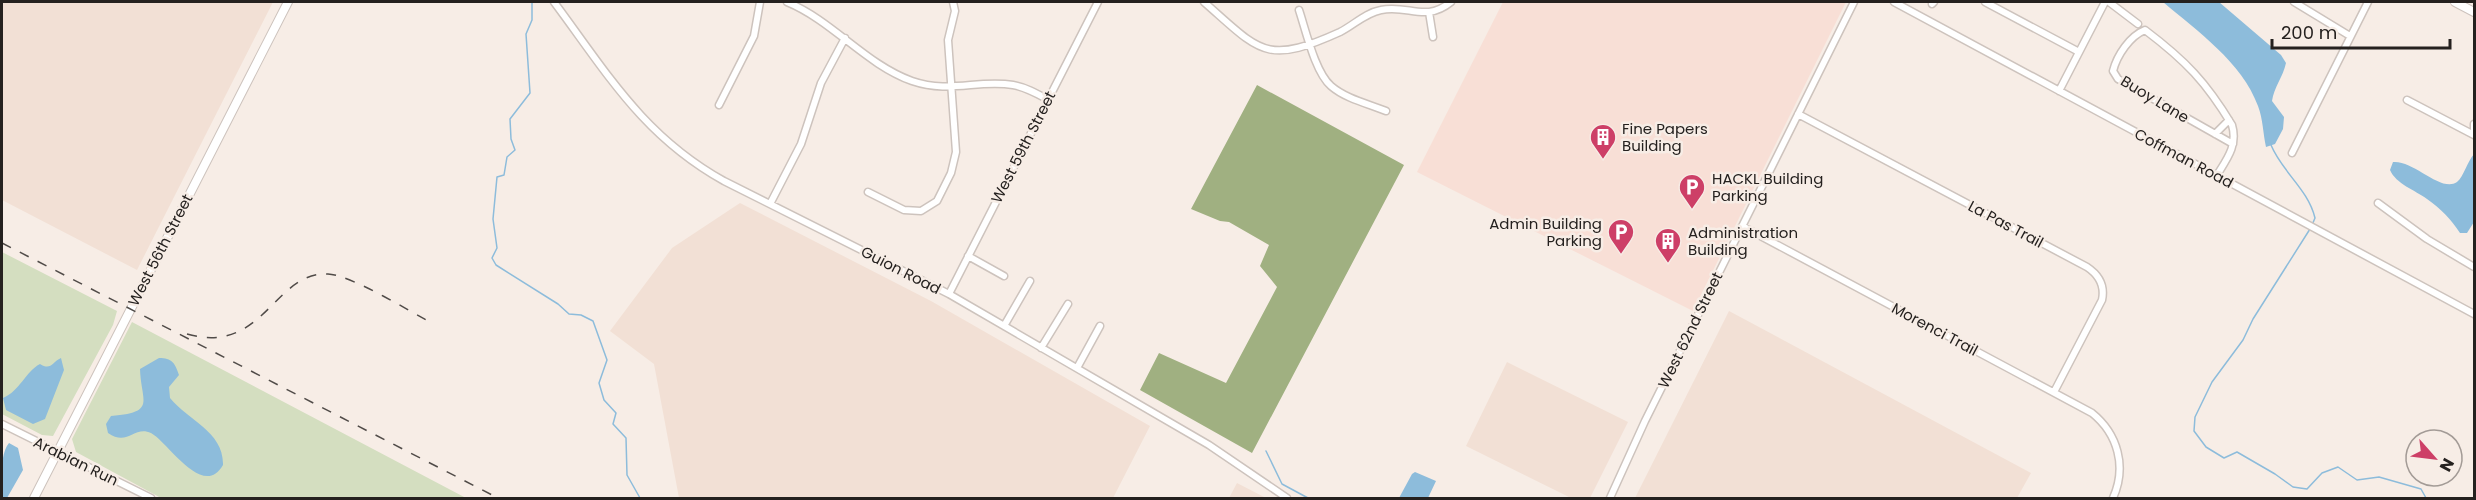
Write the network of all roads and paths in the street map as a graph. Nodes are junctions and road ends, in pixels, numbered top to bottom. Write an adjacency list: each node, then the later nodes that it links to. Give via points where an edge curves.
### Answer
1 (288, 2): 55 (main road, West 56th Street)
2 (554, 2): 40 (street, Guion Road, via 629,103 657,133 707,171)
3 (760, 2): 29 (street, via 754,36)
4 (787, 2): 21 (street, via 809,12)
5 (953, 2): 25 (street, via 955,11 948,40)
6 (1098, 2): 27 (street, West 59th Street)
7 (1204, 2): 23 (street, via 1259,48 1281,51)
8 (1451, 2): 17 (street)
9 (1854, 2): 31 (street, West 62nd Street)
10 (1894, 2): 26 (street, Coffman Road)
11 (1985, 2): 24 (street)
12 (2107, 2): 19 (street); 24 (street)
13 (2294, 2): 20 (street)
14 (2368, 2): 20 (street)
15 (2455, 2): 18 (main road)
16 (1299, 10): 23 (street)
17 (1429, 12): 22 (street); 23 (street, via 1379,10 1340,32)
18 (2475, 12)
19 (2138, 24)
20 (2350, 36): 36 (street)
21 (845, 38): 25 (street, via 894,73 924,84); 40 (street, via 821,82 798,150)
22 (1433, 38)
23 (1310, 42): 30 (street, via 1321,73 1331,86)
24 (2079, 52): 26 (street)
25 (951, 88): 27 (street, via 1009,84); 38 (street, via 954,166 937,201 923,211 913,212)
26 (2059, 91): 37 (street, Coffman Road)
27 (1047, 99): 42 (street, West 59th Street)
28 (2407, 100): 34 (street)
29 (718, 105)
30 (1386, 111)
31 (1798, 114): 41 (street, West 62nd Street); 53 (street, La Pas Trail, via 2095,274 2102,286 2102,300)
32 (2229, 120): 33 (street); 33 (street, Buoy Lane, via 2204,82 2176,53 2145,30 2136,34 2116,60 2114,71 2118,79); 35 (street, via 2235,133)
33 (2215, 134): 35 (street, Buoy Lane)
34 (2475, 135)
35 (2234, 144): 37 (street)
36 (2292, 153)
37 (2217, 175): 48 (street, Coffman Road)
38 (868, 192)
39 (2378, 203): 43 (street, via 2427,239)
40 (770, 204): 46 (street, Guion Road)
41 (1742, 226): 53 (street, Morenci Trail); 59 (street, West 62nd Street)
42 (968, 256): 44 (street); 46 (street, West 59th Street)
43 (2475, 267)
44 (1004, 276)
45 (1030, 281): 49 (street)
46 (949, 294): 49 (street, Guion Road)
47 (1068, 304): 51 (street)
48 (2475, 314)
49 (1004, 326): 51 (street, Guion Road)
50 (1100, 326): 52 (street)
51 (1041, 348): 52 (street, Guion Road)
52 (1077, 368): 58 (street, Guion Road, via 1221,453)
53 (2054, 392): 60 (street, Morenci Trail, via 2087,410 2108,429 2116,446 2120,472)
54 (2, 424): 55 (street, Arabian Run)
55 (58, 452): 56 (main road, West 56th Street); 57 (street, Arabian Run)
56 (34, 498)
57 (151, 498)
58 (1287, 498)
59 (1610, 498)
60 (2113, 498)

